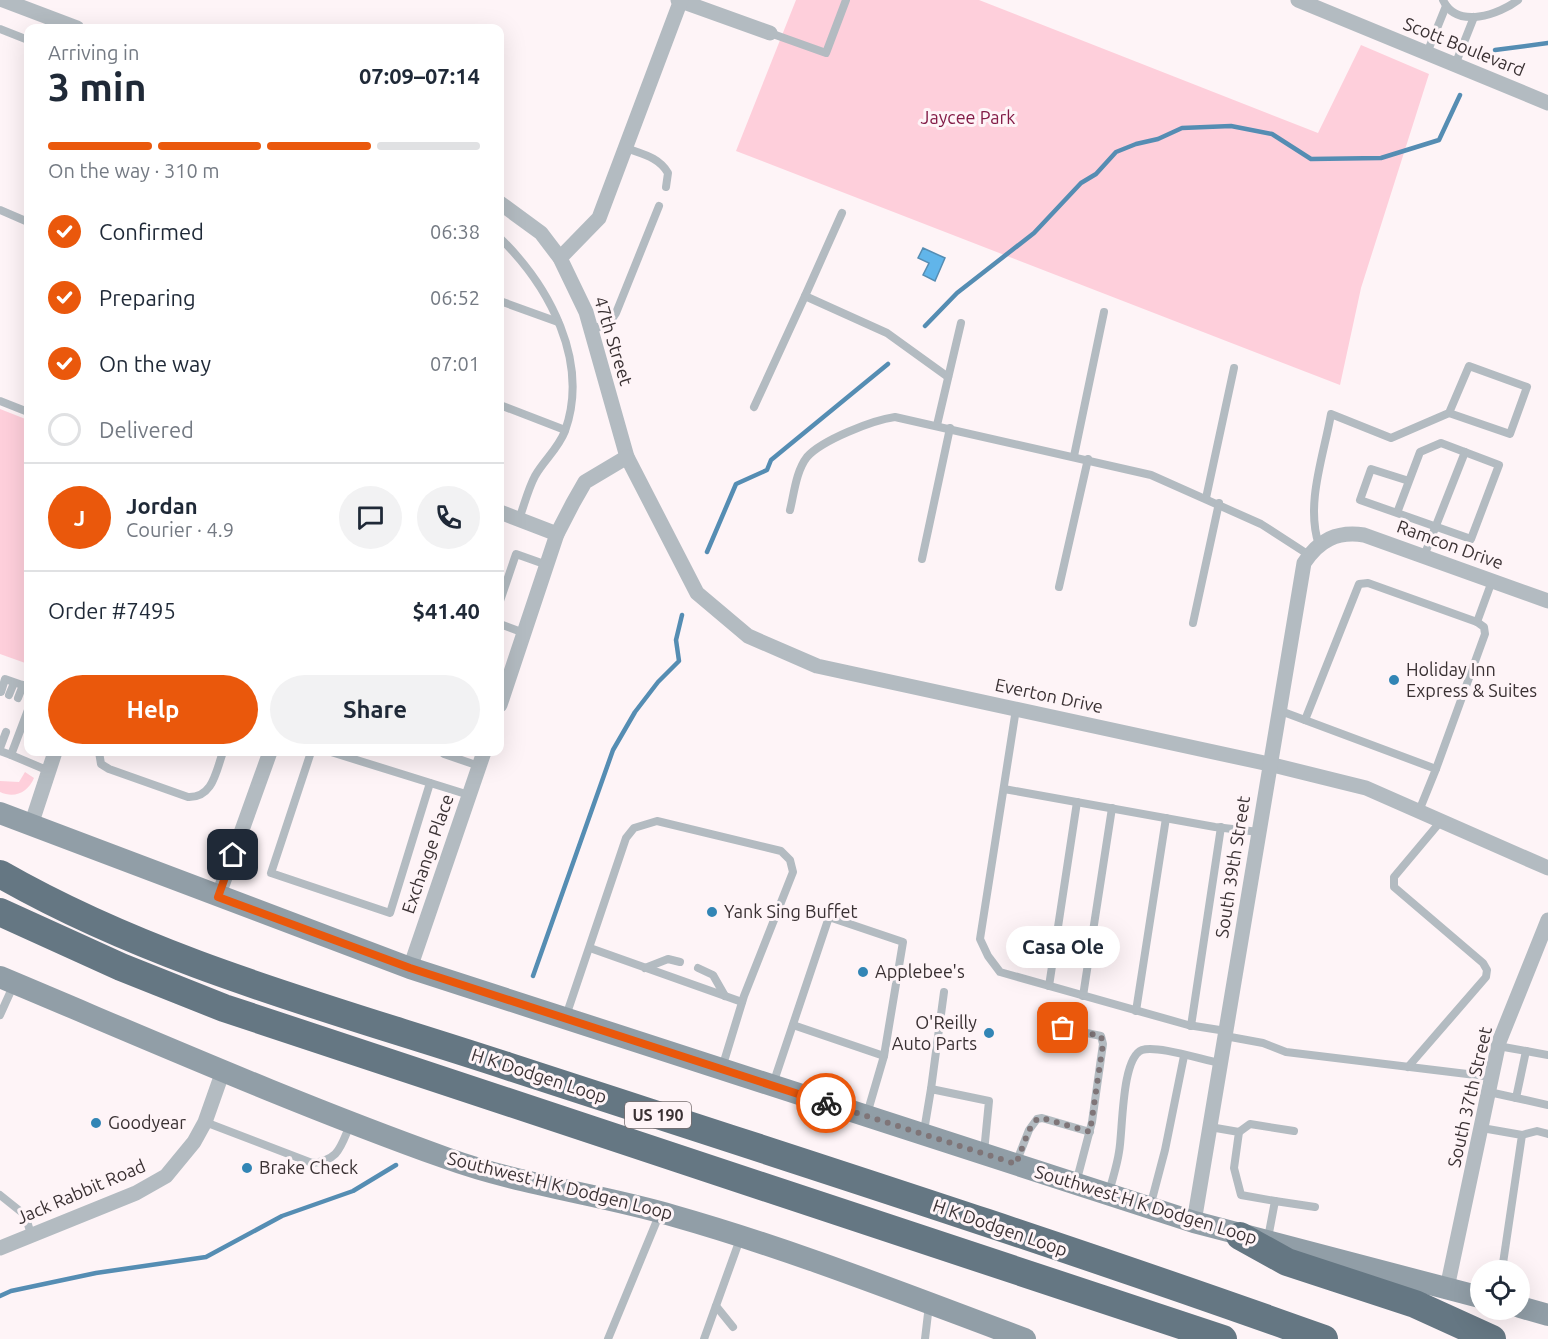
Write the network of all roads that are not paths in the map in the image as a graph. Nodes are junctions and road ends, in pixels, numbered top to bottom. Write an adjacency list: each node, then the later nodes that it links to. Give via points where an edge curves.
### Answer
1 (3, 0): 8 (street)
2 (680, 0): 10 (street); 15 (street)
3 (846, 0): 10 (lane, via 826,53)
4 (1298, 0): 12 (street, Scott Boulevard)
5 (1518, 0): 7 (lane, via 1490,16)
6 (1445, 3): 7 (lane); 12 (lane)
7 (1474, 17): 13 (lane)
8 (66, 24)
9 (0, 29): 11 (lane)
10 (770, 33)
11 (24, 38)
12 (1427, 53): 13 (street, Scott Boulevard)
13 (1455, 65): 14 (street, Scott Boulevard)
14 (1548, 103)
15 (626, 148): 16 (lane, via 663,164 668,173); 23 (street, via 599,218)
16 (666, 188)
17 (504, 206): 23 (street, 47th Street, via 541,234)
18 (659, 206): 29 (lane, via 616,313)
19 (0, 210): 21 (lane)
20 (843, 213): 24 (lane)
21 (24, 220)
22 (504, 243): 27 (lane, via 541,288)
23 (560, 258): 29 (street, 47th Street)
24 (805, 296): 31 (lane, via 887,333); 34 (lane)
25 (504, 302): 27 (lane)
26 (1104, 312): 41 (lane)
27 (558, 322): 39 (lane, via 573,364 571,406)
28 (961, 323): 31 (lane)
29 (592, 331): 42 (street, 47th Street)
30 (1234, 368): 45 (lane)
31 (948, 377): 37 (lane)
32 (0, 401): 35 (lane)
33 (504, 407): 39 (lane)
34 (754, 407)
35 (24, 410)
36 (1449, 413): 36 (lane, via 1469,366 1527,387 1510,434); 53 (lane, via 1391,438 1331,414 1313,512)
37 (937, 425): 38 (lane); 47 (lane, via 909,419 880,419 815,450 801,468)
38 (950, 428): 41 (lane); 55 (lane)
39 (565, 430): 50 (lane, via 556,450 535,476)
40 (1465, 452): 44 (lane, via 1442,443 1420,453); 51 (lane); 51 (lane, via 1499,465 1471,539)
41 (1074, 456): 43 (lane)
42 (627, 457): 52 (street, via 585,482); 69 (street, Everton Drive, via 697,593 748,636 817,666)
43 (1088, 459): 45 (lane, via 1152,475); 58 (lane)
44 (1409, 480): 49 (lane); 49 (lane, via 1371,469 1360,500)
45 (1206, 498): 46 (lane)
46 (1219, 504): 53 (lane); 62 (lane)
47 (790, 510)
48 (504, 513): 50 (street)
49 (1397, 513): 51 (lane)
50 (519, 519): 52 (street)
51 (1435, 528): 54 (lane)
52 (557, 534): 56 (street)
53 (1314, 550): 54 (street, Ramcon Drive, via 1338,534 1364,535); 70 (street, South 39th Street, via 1302,570)
54 (1424, 556): 57 (street, Ramcon Drive)
55 (922, 559)
56 (547, 564): 59 (lane, via 516,554); 64 (street)
57 (1492, 581): 60 (street, Ramcon Drive); 61 (lane)
58 (1059, 587)
59 (504, 589)
60 (1548, 601)
61 (1477, 622): 71 (lane, via 1368,583 1359,584); 85 (lane, via 1484,627 1485,634)
62 (1193, 623)
63 (504, 626): 64 (lane)
64 (524, 633): 66 (street)
65 (22, 685): 67 (lane, via 5,679); 68 (lane)
66 (504, 688)
67 (5, 693)
68 (18, 698)
69 (1016, 709): 84 (street, Everton Drive); 88 (lane)
70 (1278, 710): 71 (lane); 84 (street, South 39th Street)
71 (1305, 720): 85 (lane)
72 (24, 721): 75 (lane)
73 (6, 732): 74 (lane)
74 (0, 750): 75 (lane)
75 (11, 756): 86 (lane)
76 (54, 756): 86 (street)
77 (100, 756): 78 (lane, via 101,764 109,770 188,798 197,798 209,790)
78 (222, 756)
79 (269, 756): 101 (street)
80 (310, 756): 87 (lane, via 272,873 390,914)
81 (344, 756): 87 (lane)
82 (459, 756): 83 (lane)
83 (481, 759): 89 (street, Exchange Place)
84 (1269, 764): 92 (street, Everton Drive, via 1366,788); 98 (street, South 39th Street)
85 (1436, 769): 92 (lane)
86 (49, 771): 96 (street)
87 (430, 783): 89 (lane)
88 (1004, 789): 90 (lane); 110 (lane, via 980,939 1000,972)
89 (469, 795): 106 (street, Exchange Place)
90 (1077, 802): 91 (lane); 110 (lane)
91 (1112, 808): 94 (lane); 113 (lane)
92 (1419, 811): 95 (street, Everton Drive)
93 (0, 813): 96 (main road, Southwest H K Dodgen Loop)
94 (1166, 818): 97 (lane); 115 (lane)
95 (1441, 820): 99 (street, Everton Drive); 128 (lane, via 1394,877 1394,887 1487,970 1486,977)
96 (31, 825): 101 (main road, Southwest H K Dodgen Loop)
97 (1221, 827): 98 (lane); 120 (lane)
98 (1259, 832): 121 (street, South 39th Street)
99 (1548, 868)
100 (0, 874): 175 (highway, H K Dodgen Loop / US 190, via 113,931 236,977 862,1182)
101 (218, 897): 106 (main road, Southwest H K Dodgen Loop)
102 (0, 912): 174 (highway, H K Dodgen Loop / US 190, via 224,1008)
103 (1548, 920): 122 (street, South 37th Street)
104 (590, 948): 107 (lane); 114 (lane, via 626,838 634,828 657,821 781,851 793,872); 117 (lane)
105 (680, 962): 107 (lane, via 668,959)
106 (410, 968): 117 (main road, Southwest H K Dodgen Loop)
107 (645, 968): 112 (lane)
108 (698, 968): 112 (lane, via 713,975)
109 (7, 980): 116 (lane); 130 (main road, Southwest H K Dodgen Loop)
110 (1049, 986): 113 (lane)
111 (944, 992): 133 (lane)
112 (725, 996): 114 (lane)
113 (1083, 996): 115 (lane)
114 (742, 1002): 129 (lane)
115 (1136, 1011): 120 (lane)
116 (0, 1015)
117 (565, 1018): 129 (main road, Southwest H K Dodgen Loop)
118 (1044, 1024): 142 (lane, via 1101,1036)
119 (793, 1025): 125 (lane); 125 (lane, via 829,917 903,942); 132 (lane)
120 (1191, 1026): 121 (lane)
121 (1225, 1033): 127 (street, South 39th Street); 128 (lane, via 1286,1053)
122 (1498, 1046): 123 (lane); 131 (street, South 37th Street)
123 (1526, 1051): 124 (lane); 134 (lane)
124 (1548, 1055)
125 (884, 1056): 136 (lane)
126 (1184, 1056): 127 (lane); 151 (lane, via 1142,1050 1135,1056 1126,1081 1119,1153); 153 (lane)
127 (1220, 1063): 139 (street, South 39th Street)
128 (1408, 1067): 131 (lane)
129 (722, 1069): 132 (main road, Southwest H K Dodgen Loop)
130 (223, 1071): 137 (main road, Southwest H K Dodgen Loop); 138 (street, Jack Rabbit Road)
131 (1491, 1084): 134 (lane); 140 (street, South 37th Street)
132 (773, 1086): 136 (main road, Southwest H K Dodgen Loop)
133 (931, 1089): 145 (lane); 147 (lane, via 989,1101)
134 (1516, 1098): 135 (lane)
135 (1548, 1105)
136 (867, 1116): 145 (main road, Southwest H K Dodgen Loop)
137 (352, 1121): 138 (lane, via 337,1153 327,1161 312,1163); 155 (main road, Southwest H K Dodgen Loop, via 448,1159)
138 (205, 1122): 157 (street, Jack Rabbit Road, via 194,1142 165,1176 136,1193)
139 (1210, 1127): 143 (lane); 156 (street, South 39th Street)
140 (1482, 1128): 146 (lane); 163 (street, South 37th Street)
141 (1294, 1131): 143 (lane, via 1250,1124)
142 (1090, 1132): 148 (lane, via 1037,1119); 149 (lane)
143 (1239, 1132): 152 (lane, via 1234,1168 1241,1195)
144 (1548, 1134): 146 (lane, via 1537,1131)
145 (924, 1135): 147 (main road, Southwest H K Dodgen Loop)
146 (1522, 1135): 162 (lane)
147 (984, 1154): 148 (main road, Southwest H K Dodgen Loop)
148 (1016, 1164): 149 (main road, Southwest H K Dodgen Loop)
149 (1076, 1184): 151 (main road, Southwest H K Dodgen Loop)
150 (0, 1195): 157 (lane, via 25,1215)
151 (1108, 1195): 153 (main road, Southwest H K Dodgen Loop)
152 (1275, 1201): 154 (lane); 160 (lane)
153 (1150, 1208): 156 (main road, Southwest H K Dodgen Loop)
154 (1315, 1208)
155 (660, 1212): 158 (main road, Southwest H K Dodgen Loop); 170 (lane)
156 (1194, 1222): 159 (main road, Southwest H K Dodgen Loop)
157 (31, 1234): 161 (street, Jack Rabbit Road)
158 (742, 1235): 165 (main road, Southwest H K Dodgen Loop); 166 (lane)
159 (1240, 1236): 160 (main road, Southwest H K Dodgen Loop); 176 (highway, via 1287,1262 1414,1304)
160 (1267, 1243): 163 (main road, Southwest H K Dodgen Loop)
161 (0, 1248)
162 (1503, 1260)
163 (1447, 1288): 164 (main road, Southwest H K Dodgen Loop)
164 (1470, 1294)
165 (929, 1304): 172 (lane); 173 (main road, Southwest H K Dodgen Loop)
166 (716, 1306): 169 (lane); 171 (lane)
167 (1530, 1310): 168 (main road)
168 (1548, 1315)
169 (733, 1327)
170 (608, 1339)
171 (704, 1339)
172 (925, 1339)
173 (1025, 1339)
174 (1223, 1339)
175 (1324, 1339)
176 (1492, 1339)

